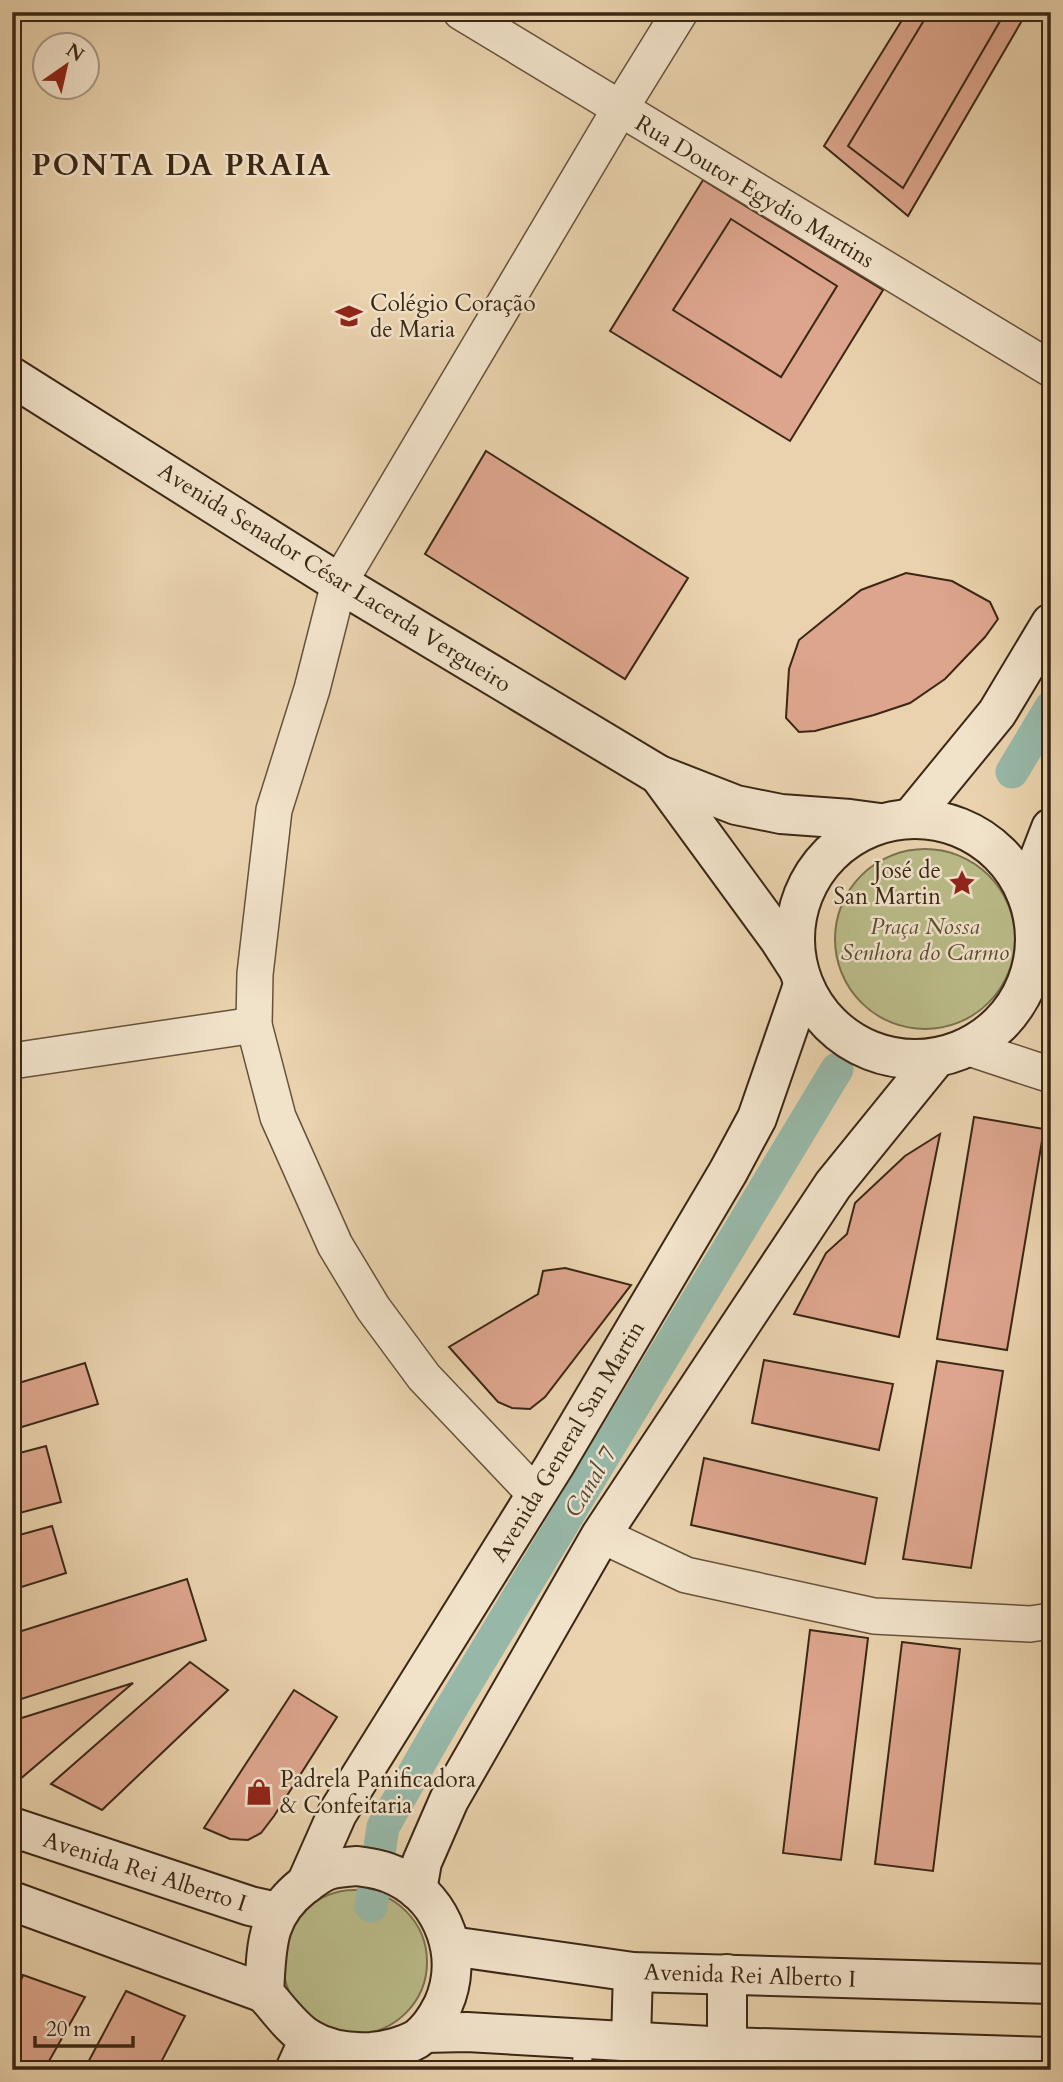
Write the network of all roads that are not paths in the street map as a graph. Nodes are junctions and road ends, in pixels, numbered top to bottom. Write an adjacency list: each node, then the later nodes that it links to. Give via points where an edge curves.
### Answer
1 (461, 12): 3 (street, Rua Doutor Egydio Martins)
2 (680, 12): 3 (street)
3 (620, 109): 4 (street, Rua Doutor Egydio Martins); 6 (street)
4 (1051, 369)
5 (12, 377): 6 (main road, Avenida Senador César Lacerda Vergueiro)
6 (340, 583): 8 (main road, Avenida Senador César Lacerda Vergueiro); 13 (street, via 274,810 255,974)
7 (1051, 623): 9 (main road, via 997,713)
8 (659, 775): 9 (main road, via 736,805 781,814); 12 (main road, via 779,939)
9 (895, 821): 11 (main road, via 947,823 980,837 1007,862); 12 (main road, via 852,836 828,855 810,879 798,907 794,937)
10 (1051, 828): 11 (main road)
11 (1037, 913): 14 (main road, via 1030,977 1017,1006 996,1030)
12 (800, 976): 14 (main road, via 825,1019 856,1045 895,1058); 17 (main road, Avenida General San Martin, via 778,1062 751,1129)
13 (254, 1025): 15 (street); 17 (street, via 278,1118 335,1245 373,1308 424,1377)
14 (952, 1053): 16 (street); 18 (main road, via 833,1185)
15 (12, 1061)
16 (1051, 1075)
17 (535, 1494): 21 (main road, Avenida General San Martin, via 337,1814)
18 (601, 1535): 19 (street, via 686,1575 874,1616 1030,1624); 22 (main road, via 449,1800 422,1862)
19 (1051, 1621)
20 (12, 1827): 24 (main road, Avenida Rei Alberto I)
21 (306, 1884): 22 (main road, via 320,1872 357,1866 398,1876); 24 (main road)
22 (417, 1890): 25 (main road, via 434,1907)
23 (12, 1902): 29 (main road)
24 (277, 1912): 29 (main road, via 268,1940)
25 (451, 1947): 26 (main road, Avenida Rei Alberto I); 32 (main road, via 448,1993)
26 (633, 1972): 27 (main road, Avenida Rei Alberto I); 30 (main road)
27 (727, 1974): 28 (main road, Avenida Rei Alberto I); 31 (main road)
28 (1051, 1984)
29 (264, 1993): 33 (main road, via 294,2027)
30 (631, 2041): 31 (main road); 34 (main road)
31 (727, 2047): 35 (main road)
32 (414, 2048): 33 (main road); 34 (main road, via 467,2032)
33 (302, 2054)
34 (583, 2054)
35 (1051, 2057)

